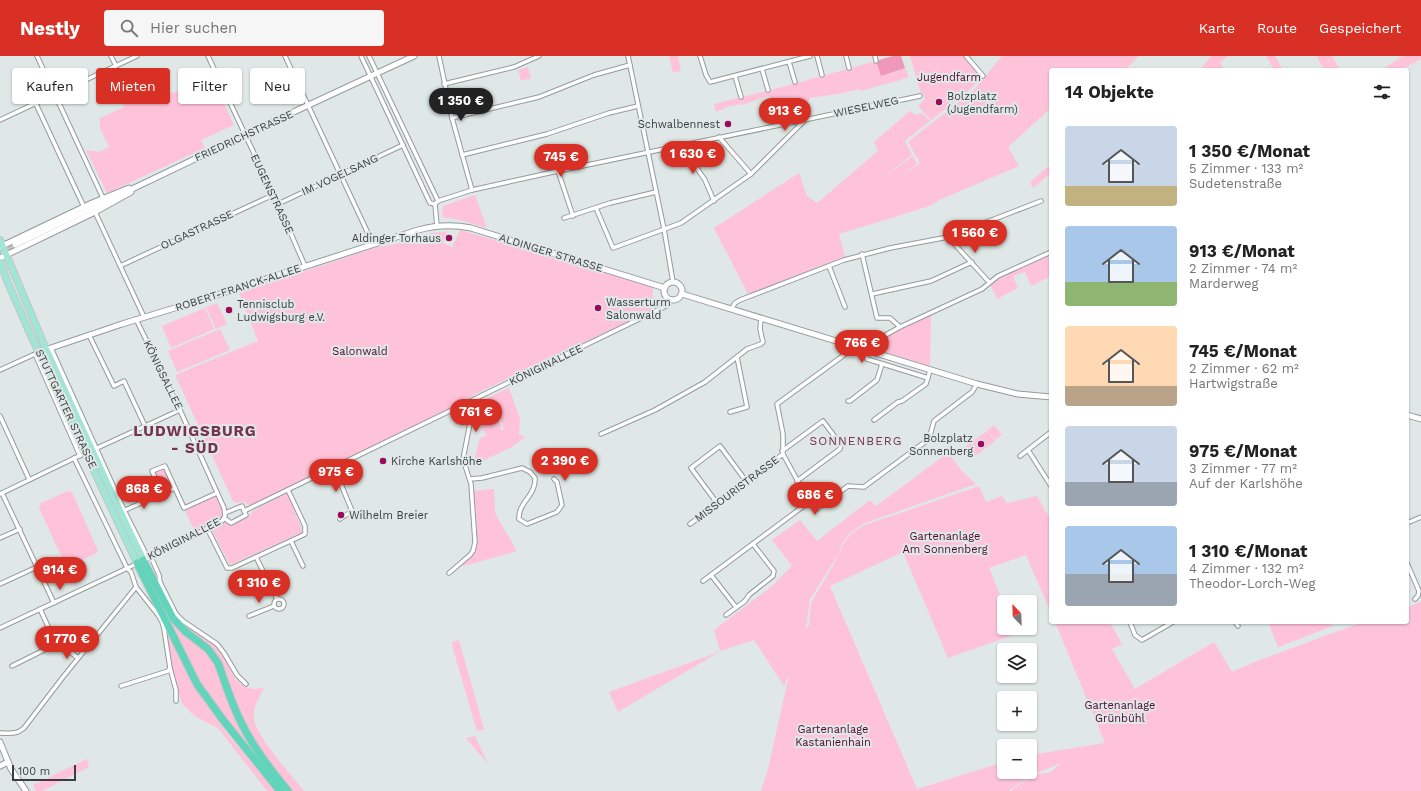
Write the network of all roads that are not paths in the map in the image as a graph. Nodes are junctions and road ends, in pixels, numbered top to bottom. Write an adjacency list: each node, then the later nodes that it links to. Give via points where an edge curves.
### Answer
1 (37, 56): 22 (street)
2 (111, 56): 21 (street)
3 (137, 56): 21 (street)
4 (208, 56): 43 (street, EUGENSTRASSE)
5 (285, 56): 38 (street)
6 (360, 56): 27 (street)
7 (370, 56): 25 (street)
8 (414, 56): 25 (main road, FRIEDRICHSTRASSE)
9 (439, 56): 32 (street)
10 (539, 56): 32 (street, via 514,67)
11 (628, 56): 20 (street)
12 (700, 56): 28 (street, via 710,82)
13 (810, 56): 19 (street)
14 (817, 56): 26 (street)
15 (846, 56): 23 (street)
16 (875, 56): 18 (street)
17 (966, 56): 29 (street)
18 (876, 61)
19 (789, 62): 24 (street); 31 (street)
20 (630, 64): 39 (street); 40 (street, via 539,97)
21 (116, 66): 30 (street)
22 (43, 68)
23 (849, 68)
24 (762, 69): 28 (street); 33 (street)
25 (378, 73): 27 (main road, FRIEDRICHSTRASSE); 58 (street)
26 (822, 75)
27 (370, 76): 38 (main road, FRIEDRICHSTRASSE); 45 (street)
28 (735, 76): 35 (street)
29 (983, 76)
30 (88, 79)
31 (795, 82)
32 (444, 84): 40 (street)
33 (768, 90)
34 (920, 96): 42 (street, WIESELWEG)
35 (741, 97)
36 (36, 104): 41 (street); 61 (street)
37 (59, 104): 56 (street)
38 (308, 106): 43 (main road, FRIEDRICHSTRASSE); 50 (street)
39 (638, 106): 47 (street); 48 (street, via 547,134)
40 (452, 118): 48 (street)
41 (0, 120)
42 (805, 120): 44 (street, WIESELWEG); 51 (street)
43 (244, 135): 52 (main road, FRIEDRICHSTRASSE); 55 (street, EUGENSTRASSE)
44 (719, 137): 46 (street, WIESELWEG); 51 (street)
45 (403, 145): 50 (street, IM VOGELSANG); 58 (street, via 430,202)
46 (681, 145): 47 (street, WIESELWEG); 57 (street, via 705,180)
47 (648, 152): 49 (street, WIESELWEG); 54 (street)
48 (462, 155): 53 (street)
49 (558, 171): 53 (street, WIESELWEG); 64 (street)
50 (340, 174): 60 (street, IM VOGELSANG); 70 (street)
51 (751, 174): 57 (street)
52 (139, 185): 56 (main road, FRIEDRICHSTRASSE); 63 (main road, FRIEDRICHSTRASSE, via 126,196); 71 (main road, FRIEDRICHSTRASSE)
53 (472, 190): 58 (street, WIESELWEG)
54 (656, 192): 62 (street, via 610,202); 67 (street)
55 (273, 195): 60 (street, EUGENSTRASSE); 77 (street, OLGASTRASSE)
56 (103, 198): 61 (main road, FRIEDRICHSTRASSE)
57 (714, 201): 67 (street, via 681,223)
58 (437, 202): 66 (street)
59 (1041, 202): 68 (street)
60 (278, 204): 78 (street, EUGENSTRASSE)
61 (84, 207): 69 (main road, FRIEDRICHSTRASSE)
62 (596, 208): 64 (street); 67 (street, via 613,248)
63 (95, 212): 74 (main road, FRIEDRICHSTRASSE); 77 (street)
64 (572, 216): 65 (street)
65 (564, 218)
66 (436, 226): 70 (main road, ROBERT-FRANCK-ALLEE); 82 (main road, ALDINGER STRASSE, via 471,228)
67 (664, 229): 80 (street)
68 (948, 237): 73 (street); 76 (street)
69 (1, 244): 74 (main road, STUTTGARTER STRASSE)
70 (373, 244): 78 (main road, ROBERT-FRANCK-ALLEE)
71 (15, 245)
72 (1049, 253): 81 (street)
73 (862, 254): 79 (street); 84 (street)
74 (3, 256): 94 (main road, STUTTGARTER STRASSE)
75 (0, 262): 96 (main road, STUTTGARTER STRASSE)
76 (972, 262): 81 (street); 84 (street, via 931,281)
77 (120, 266): 88 (street)
78 (305, 266): 88 (main road, ROBERT-FRANCK-ALLEE)
79 (829, 266): 86 (street); 87 (street, via 740,300)
80 (673, 282): 82 (main road); 83 (main road, via 681,286)
81 (989, 282): 91 (street, via 982,289)
82 (665, 288): 85 (main road, via 665,295)
83 (682, 294): 85 (main road, via 679,298); 87 (main road)
84 (872, 294): 91 (street, via 878,318 890,318)
85 (671, 299): 105 (street, KÖNIGINALLEE, via 668,305)
86 (845, 307)
87 (732, 308): 89 (main road)
88 (144, 317): 90 (main road, ROBERT-FRANCK-ALLEE)
89 (761, 318): 93 (main road); 97 (street, via 763,342)
90 (136, 319): 92 (main road, ROBERT-FRANCK-ALLEE); 106 (street, KÖNIGSALLEE)
91 (900, 327): 95 (street, via 867,345)
92 (90, 335): 94 (main road, ROBERT-FRANCK-ALLEE); 112 (street, via 114,386 124,381)
93 (851, 345): 95 (main road); 117 (street, via 844,355 777,404 783,434)
94 (49, 349): 96 (main road, ROBERT-FRANCK-ALLEE); 116 (main road, STUTTGARTER STRASSE)
95 (865, 349): 98 (street, via 867,359); 100 (main road)
96 (37, 353): 99 (street); 116 (main road, STUTTGARTER STRASSE)
97 (737, 357): 107 (street, via 747,407); 113 (street, via 705,382 655,410)
98 (882, 364): 101 (street); 104 (street, via 877,380)
99 (0, 370)
100 (930, 370): 101 (street); 102 (main road)
101 (928, 378): 111 (street, via 926,384)
102 (978, 384): 103 (main road, via 1018,394); 132 (street, via 972,392 934,421 929,438 864,487 848,486 817,509)
103 (1049, 397)
104 (848, 401)
105 (470, 402): 120 (street, KÖNIGINALLEE); 122 (street, via 472,411 463,459)
106 (180, 410): 112 (street); 130 (street, KÖNIGSALLEE)
107 (730, 412)
108 (0, 416): 121 (street)
109 (1409, 416): 110 (main road)
110 (1421, 419)
111 (874, 420)
112 (144, 426): 116 (street)
113 (601, 434)
114 (1049, 434): 115 (street)
115 (1028, 450): 118 (street); 126 (street)
116 (89, 452): 119 (street); 134 (main road, STUTTGARTER STRASSE); 148 (main road, STUTTGARTER STRASSE)
117 (783, 453): 124 (street, MISSOURISTRASSE); 125 (street); 125 (street, MISSOURISTRASSE, via 823,421 841,445 840,449)
118 (1020, 456)
119 (74, 458): 121 (street); 151 (street, STUTTGARTER STRASSE)
120 (334, 467): 128 (street, KÖNIGINALLEE); 139 (street, via 352,511)
121 (29, 479): 129 (street)
122 (470, 479): 123 (street, via 522,468 530,472 535,478 534,488 519,512 519,519 527,524 557,512 562,505); 153 (street, via 474,546 470,555)
123 (554, 479)
124 (746, 481): 133 (street, MISSOURISTRASSE); 133 (street, via 720,446 691,468)
125 (797, 481): 132 (street)
126 (1049, 483)
127 (175, 488): 130 (street, via 184,508); 131 (street); 131 (street, via 165,466 152,471)
128 (288, 490): 135 (street, KÖNIGINALLEE); 145 (street, via 305,526 305,534)
129 (1, 493): 143 (street)
130 (217, 493): 136 (street, KÖNIGSALLEE)
131 (162, 494): 134 (street)
132 (808, 502): 146 (street)
133 (717, 503): 141 (street, MISSOURISTRASSE)
134 (122, 511): 148 (main road, STUTTGARTER STRASSE)
135 (244, 511): 136 (street, KÖNIGINALLEE, via 242,506); 138 (street, KÖNIGINALLEE, via 246,516 231,523)
136 (225, 513): 138 (street)
137 (1421, 517): 140 (street)
138 (224, 518): 142 (street, KÖNIGINALLEE)
139 (340, 519)
140 (1409, 522)
141 (690, 524)
142 (208, 528): 147 (street, via 227,568); 148 (street, KÖNIGINALLEE)
143 (20, 529): 144 (street); 150 (street)
144 (0, 538)
145 (291, 541): 147 (street); 149 (street)
146 (753, 544): 154 (street); 162 (street, via 774,572 773,576)
147 (256, 557): 159 (street)
148 (145, 559): 151 (street, KÖNIGINALLEE); 173 (street, via 159,575 176,614 216,644); 181 (highway, STUTTGARTER STRASSE, via 197,684); 182 (highway, STUTTGARTER STRASSE, via 173,618 208,649 218,663 249,738)
149 (303, 566)
150 (37, 567): 156 (street); 160 (street)
151 (127, 568): 157 (street, STUTTGARTER STRASSE); 160 (street, KÖNIGINALLEE)
152 (1409, 568): 158 (street, via 1419,591)
153 (448, 573)
154 (711, 575): 155 (street); 162 (street)
155 (702, 581)
156 (0, 584)
157 (136, 587): 170 (street); 172 (street, STUTTGARTER STRASSE, via 162,622)
158 (1415, 599)
159 (277, 600): 161 (street); 161 (street, via 282,601 284,606 279,609)
160 (54, 603): 163 (street, KÖNIGINALLEE)
161 (274, 606): 165 (street)
162 (736, 607): 164 (street)
163 (40, 609): 168 (street, KÖNIGINALLEE); 169 (street)
164 (726, 615)
165 (249, 616)
166 (1131, 624): 167 (street, via 1135,635 1142,640)
167 (1170, 624)
168 (0, 628)
169 (56, 644): 170 (street); 171 (street)
170 (78, 658): 176 (street, via 24,728 15,734)
171 (12, 666)
172 (170, 668): 174 (street, via 168,671); 175 (street, STUTTGARTER STRASSE)
173 (246, 684)
174 (121, 686)
175 (176, 701)
176 (0, 733)
177 (0, 742): 178 (main road)
178 (8, 762): 179 (main road); 180 (main road)
179 (0, 766)
180 (26, 791)
181 (280, 791)
182 (288, 791)

